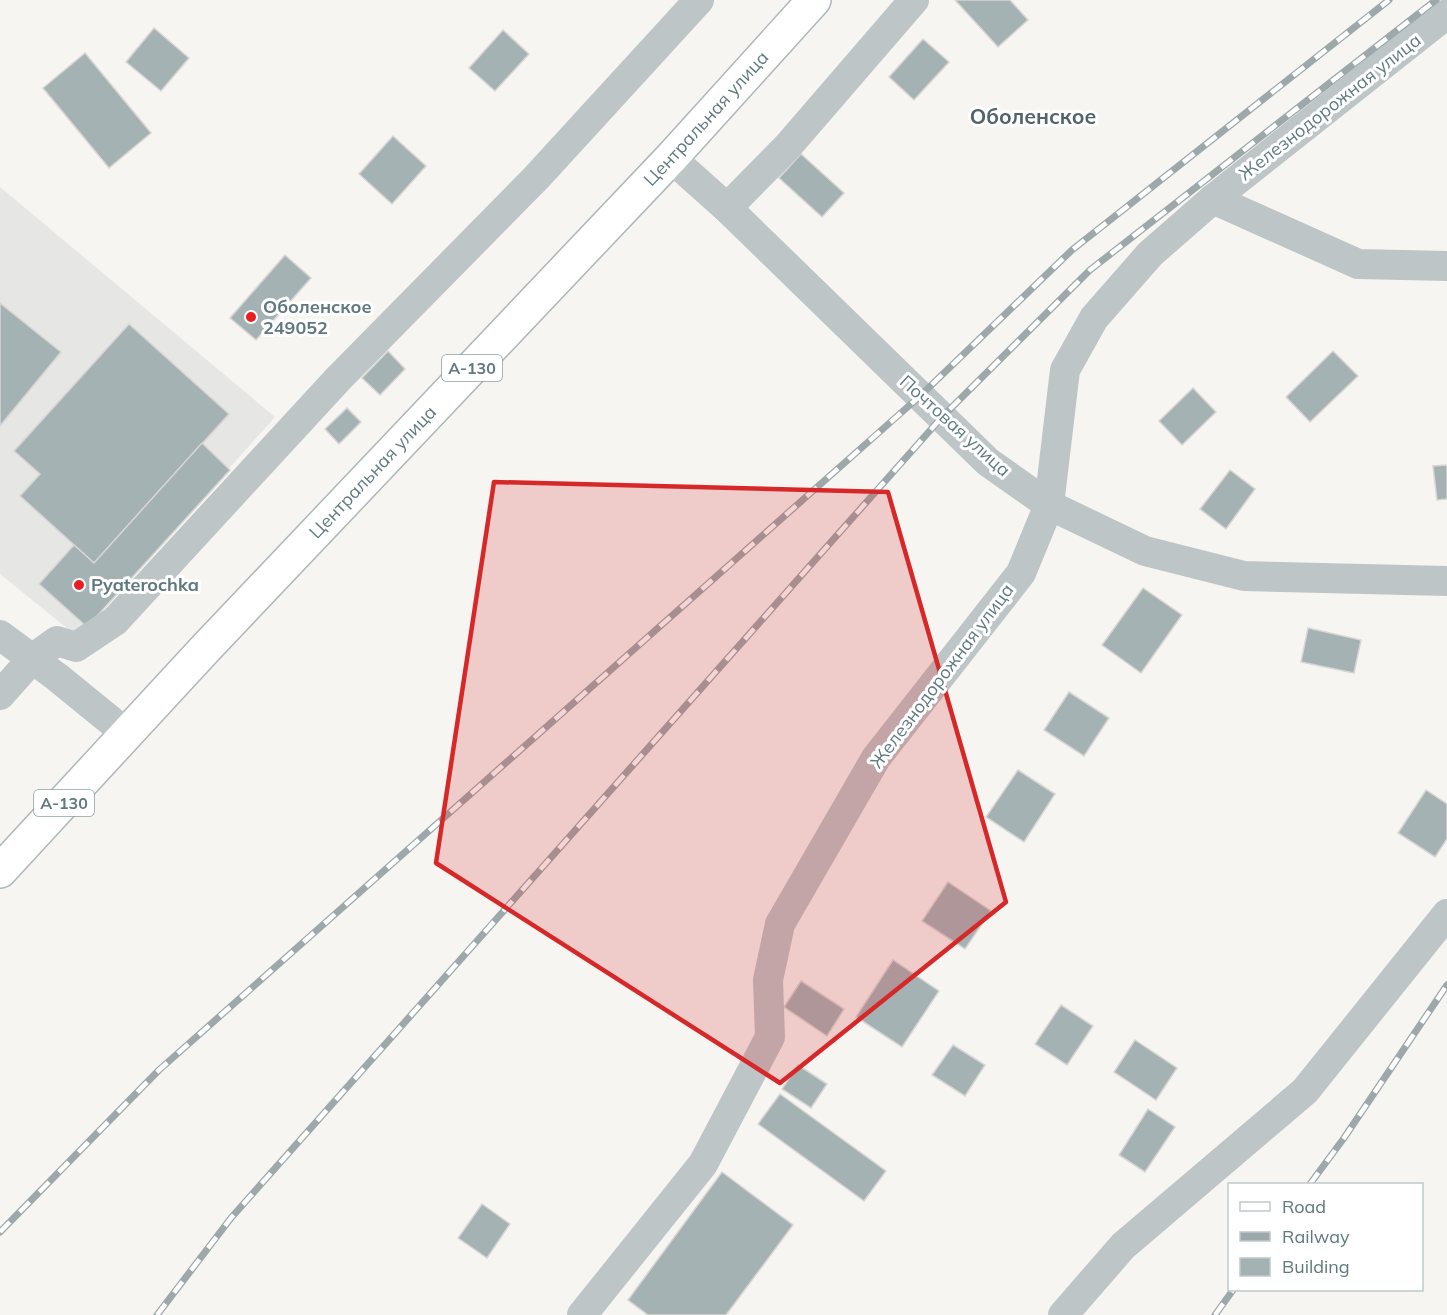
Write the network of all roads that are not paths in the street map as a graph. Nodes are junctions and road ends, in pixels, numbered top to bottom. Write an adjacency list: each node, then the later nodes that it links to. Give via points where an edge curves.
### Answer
1 (699, 0): 12 (street, via 536,178 338,379 115,621 76,647 57,641)
2 (814, 0): 5 (main road, Центральная улица / А-130)
3 (914, 0): 7 (street, via 788,146)
4 (1447, 14): 6 (street, Железнодорожная улица)
5 (671, 158): 7 (street, Почтовая улица); 14 (main road, Центральная улица / А-130)
6 (1213, 199): 8 (street, via 1358,264); 9 (street, Железнодорожная улица, via 1150,254 1094,318 1065,370)
7 (727, 208): 9 (street, Почтовая улица, via 988,462)
8 (1447, 266)
9 (1049, 505): 10 (street, Почтовая улица, via 1145,551 1244,576); 17 (street, Железнодорожная улица, via 1021,573 876,758 780,924 768,980 770,1037 703,1164)
10 (1447, 581)
11 (0, 635): 12 (street)
12 (32, 659): 13 (street); 14 (street)
13 (0, 695)
14 (127, 734): 15 (main road, А-130)
15 (0, 871)
16 (1447, 914): 18 (street, via 1305,1091 1124,1246)
17 (582, 1315)
18 (1063, 1315)

